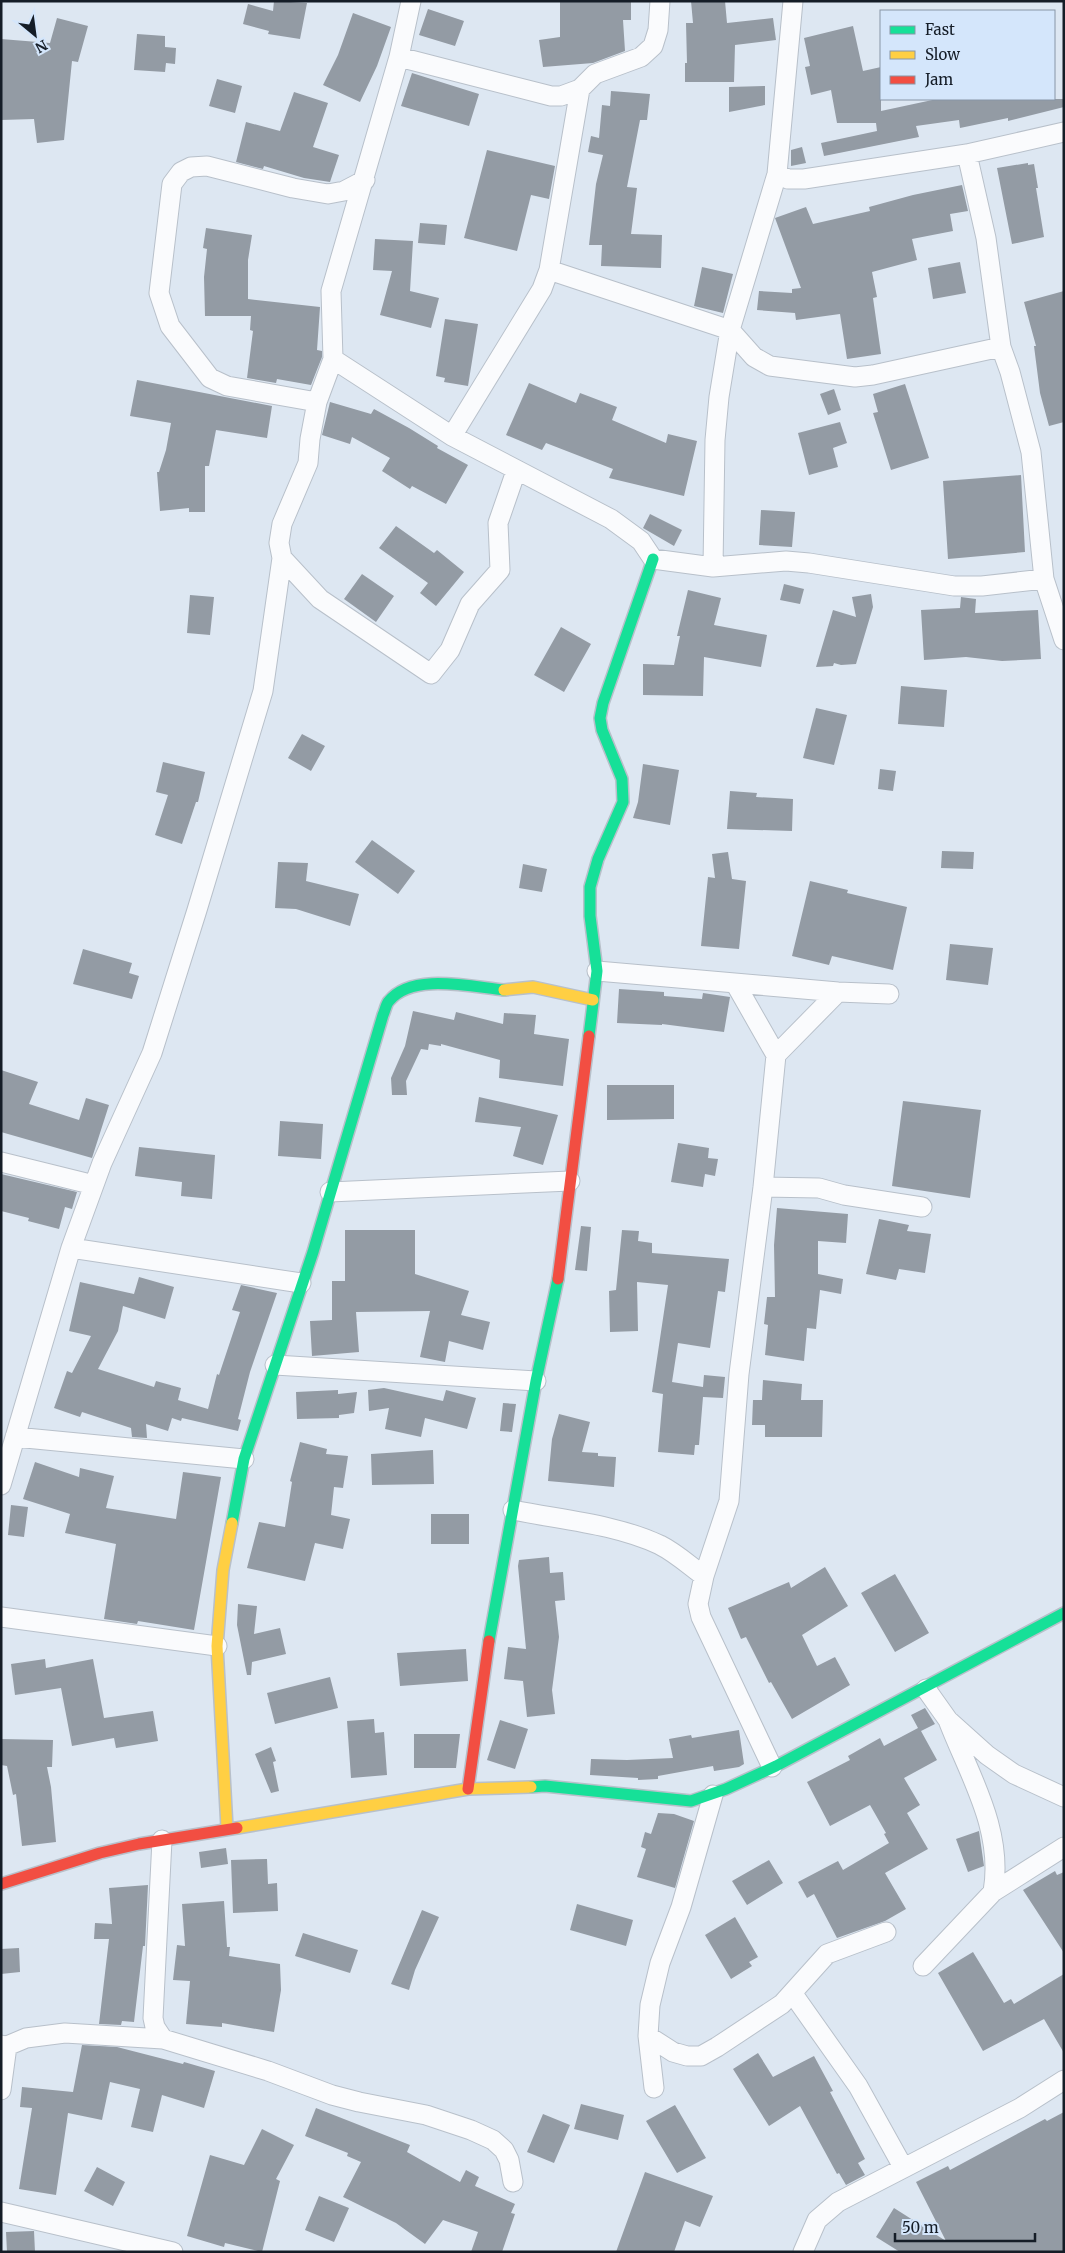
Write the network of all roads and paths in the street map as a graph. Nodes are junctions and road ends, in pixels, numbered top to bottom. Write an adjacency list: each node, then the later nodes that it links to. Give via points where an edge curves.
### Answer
1 (411, 1): 4 (street)
2 (660, 1): 5 (street, via 653,46 641,57 595,74)
3 (793, 1): 8 (street)
4 (399, 56): 5 (street, via 551,96); 9 (street)
5 (580, 89): 10 (street)
6 (1064, 132): 7 (street)
7 (967, 154): 8 (street, via 804,179 788,179); 12 (street, via 986,238)
8 (776, 174): 11 (street)
9 (365, 180): 13 (street, via 331,291); 14 (street, via 344,191 328,194 207,166 191,167 181,172 172,184 159,292 170,326 210,378 218,383)
10 (549, 270): 11 (street); 15 (street, via 542,288)
11 (730, 330): 12 (street, via 754,357 770,366 855,377); 19 (street, via 715,440)
12 (1001, 347): 20 (street, via 1031,452)
13 (334, 359): 14 (street); 15 (street)
14 (317, 402): 17 (street, via 308,463 282,524 279,542)
15 (452, 436): 16 (street)
16 (516, 471): 17 (street, via 498,523 500,570 470,604 450,650 431,674 320,599); 18 (street, via 611,519 641,541)
17 (282, 558): 30 (street, via 263,691 152,1053)
18 (653, 559): 19 (street); 22 (street, via 600,718 624,790 623,802 598,859 590,887)
19 (712, 567): 20 (street, via 786,561 954,586)
20 (1044, 579): 21 (street)
21 (1064, 640)
22 (597, 971): 23 (street); 26 (street)
23 (735, 983): 24 (street); 27 (street)
24 (838, 992): 25 (street); 27 (street)
25 (889, 994)
26 (593, 1000): 29 (street); 32 (street, via 533,987 505,990 428,983 400,992 389,1001 383,1015)
27 (776, 1055): 31 (street)
28 (1, 1162): 30 (street)
29 (570, 1181): 32 (street); 37 (street, via 560,1271)
30 (94, 1185): 34 (street)
31 (763, 1186): 33 (street, via 819,1188); 42 (street, via 739,1374 729,1500)
32 (330, 1192): 35 (street)
33 (922, 1207)
34 (71, 1248): 35 (street); 38 (street)
35 (301, 1283): 36 (street)
36 (275, 1365): 37 (street); 39 (street)
37 (536, 1381): 41 (street)
38 (15, 1437): 39 (street); 40 (street)
39 (244, 1459): 45 (street, via 223,1570)
40 (1, 1485)
41 (513, 1510): 42 (street, via 644,1539 673,1553); 49 (street, via 486,1657)
42 (704, 1576): 48 (street, via 698,1604 701,1617)
43 (1064, 1613): 46 (street)
44 (1, 1617): 45 (street)
45 (216, 1646): 52 (street)
46 (926, 1688): 47 (street); 48 (street)
47 (948, 1720): 51 (street, via 1014,1774); 56 (street, via 991,1828 996,1876)
48 (772, 1767): 50 (street)
49 (468, 1788): 50 (street, via 545,1786 691,1801); 52 (street)
50 (713, 1795): 60 (street, via 681,1907 660,1963 650,2005)
51 (1064, 1797)
52 (227, 1828): 53 (street)
53 (162, 1840): 55 (street, via 100,1853); 61 (street, via 154,2018 155,2027)
54 (1064, 1847): 56 (street)
55 (1, 1884)
56 (993, 1892): 58 (street)
57 (886, 1932): 59 (street, via 828,1954)
58 (923, 1966)
59 (793, 1994): 60 (street, via 701,2056 673,2052); 66 (street, via 858,2086)
60 (648, 2036): 64 (street)
61 (163, 2039): 62 (street, via 65,2034 26,2038); 67 (street, via 268,2071 332,2095 426,2115 471,2130 493,2140 504,2150)
62 (4, 2046): 65 (street)
63 (1064, 2080): 66 (street, via 1020,2108)
64 (654, 2088)
65 (1, 2090)
66 (903, 2167): 70 (street, via 838,2202 817,2220)
67 (513, 2182)
68 (1, 2212): 69 (street)
69 (173, 2252)
70 (803, 2252)

